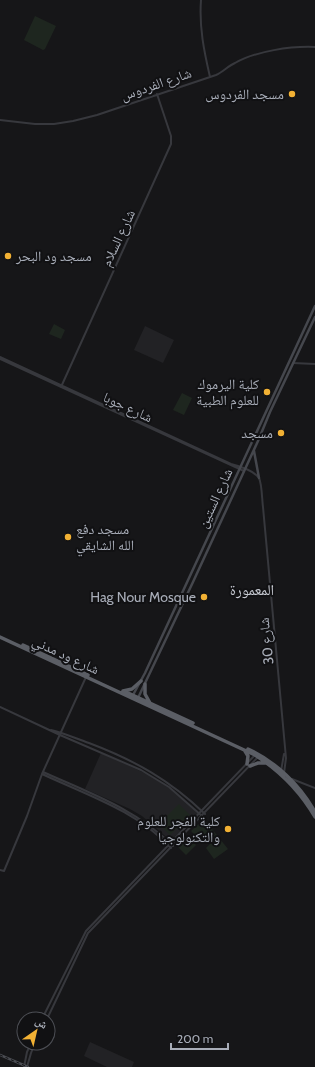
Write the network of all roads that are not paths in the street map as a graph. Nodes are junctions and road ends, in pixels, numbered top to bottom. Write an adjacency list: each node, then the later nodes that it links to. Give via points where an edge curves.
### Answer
1 (200, 0): 3 (street, via 201,38)
2 (315, 47): 3 (street, شارع الفردوس, via 257,54 234,63 221,73)
3 (210, 77): 4 (street, شارع الفردوس)
4 (157, 94): 5 (street, شارع الفردوس, via 72,121 47,125); 11 (street, شارع السلام, via 171,136 171,144)
5 (0, 120)
6 (315, 306): 13 (main road, شارع الستين)
7 (315, 317): 9 (main road, شارع الستين)
8 (0, 358): 11 (street, شارع جوبا)
9 (293, 364): 10 (street); 12 (main road, شارع الستين)
10 (315, 364)
11 (61, 386): 13 (street, شارع جوبا)
12 (254, 450): 14 (main road, شارع الستين); 15 (main road)
13 (240, 468): 14 (street); 16 (main road, شارع الستين)
14 (246, 470): 15 (street); 17 (main road, شارع الستين)
15 (259, 478): 37 (street, شارع 30, via 286,759)
16 (193, 571): 17 (main road); 18 (main road, شارع الستين)
17 (197, 573): 19 (main road, شارع الستين)
18 (191, 576): 19 (main road); 21 (main road, شارع الستين)
19 (195, 578): 22 (main road, شارع الستين)
20 (0, 636): 23 (highway, شارع ود مدني); 27 (highway, شارع ود مدني)
21 (145, 673): 22 (main road); 24 (main road, شارع الستين)
22 (149, 675): 25 (main road, شارع الستين)
23 (86, 677): 27 (highway, شارع ود مدني); 32 (street)
24 (142, 679): 25 (main road); 27 (highway, via 132,689); 28 (main road, شارع الستين)
25 (147, 679): 26 (main road, شارع الستين)
26 (145, 684): 29 (main road, شارع الستين); 30 (highway, via 145,694)
27 (123, 692): 28 (highway)
28 (132, 696): 29 (highway)
29 (137, 699): 30 (highway); 33 (highway)
30 (150, 703): 37 (highway, via 255,752)
31 (0, 707): 32 (street)
32 (61, 734): 38 (street); 41 (street, via 144,767 169,783)
33 (242, 749): 34 (highway); 36 (highway, via 248,756)
34 (257, 756): 35 (highway); 36 (street)
35 (267, 763): 36 (highway); 44 (highway, via 296,790)
36 (249, 765): 41 (street); 43 (street)
37 (282, 772): 39 (highway)
38 (43, 773): 47 (street, via 128,811 147,823); 50 (street, via 4,871)
39 (289, 779): 40 (street); 42 (highway)
40 (315, 788)
41 (201, 812): 43 (street); 45 (street)
42 (315, 812)
43 (204, 815): 46 (street)
44 (315, 817)
45 (190, 824): 46 (street); 47 (street)
46 (192, 826): 48 (street)
47 (170, 844): 48 (street); 49 (street); 51 (street, via 83,934)
48 (173, 846): 49 (street)
49 (171, 848): 52 (street, via 88,933)
50 (0, 870)
51 (46, 1011)
52 (50, 1011)
53 (27, 1051): 55 (street)
54 (31, 1051): 56 (street)
55 (24, 1067)
56 (27, 1067)

